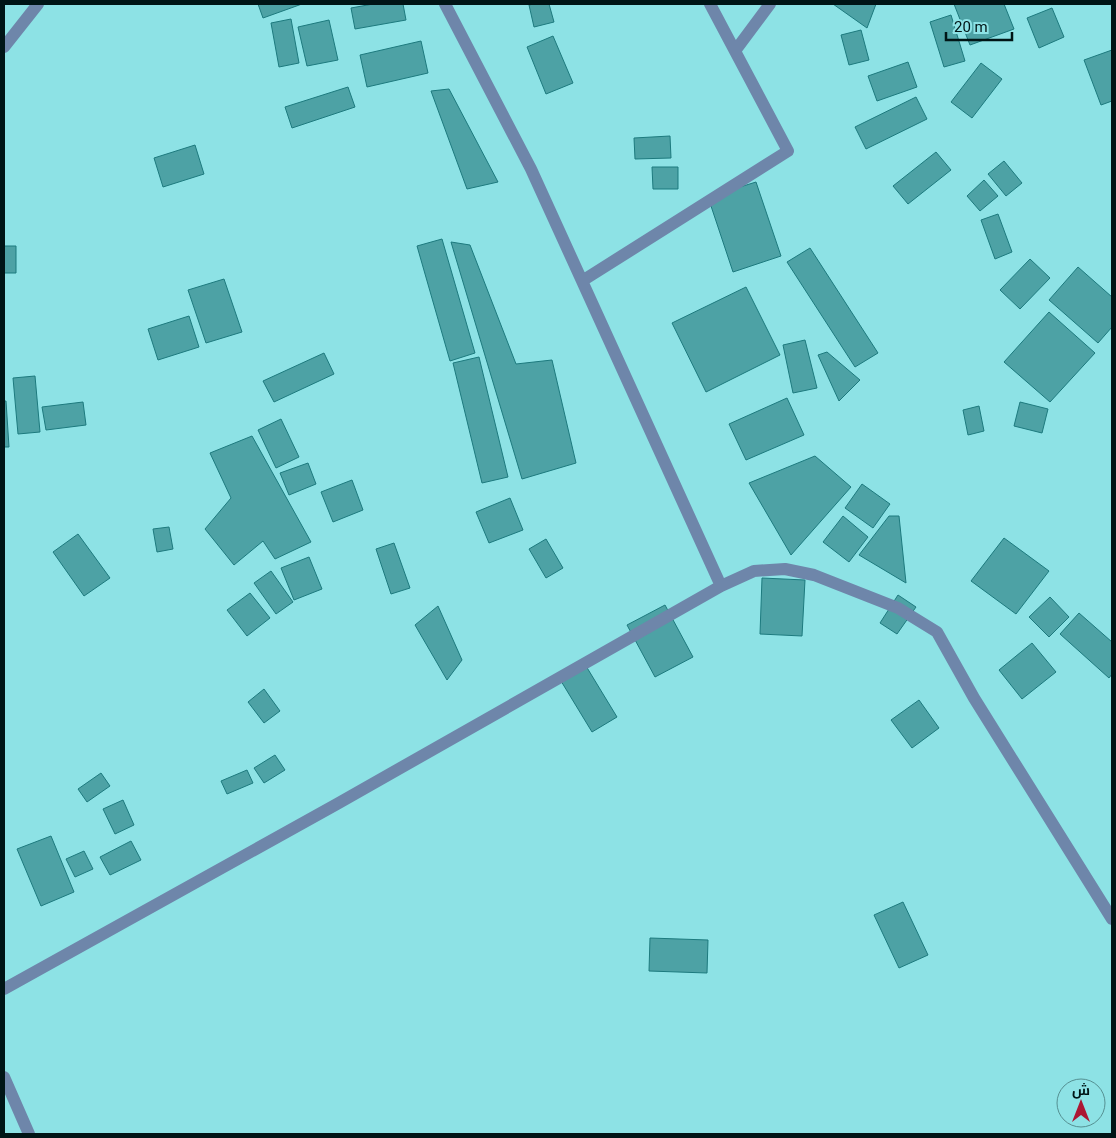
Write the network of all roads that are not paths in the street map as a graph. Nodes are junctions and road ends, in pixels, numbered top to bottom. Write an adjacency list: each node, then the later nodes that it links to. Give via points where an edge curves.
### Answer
1 (38, 4): 5 (street)
2 (445, 4): 7 (street, via 530,169)
3 (710, 4): 6 (street)
4 (770, 4): 6 (street)
5 (4, 47)
6 (735, 51): 7 (street, via 788,151)
7 (582, 281): 8 (street)
8 (721, 586): 9 (street, via 754,572 785,568 814,575 898,608 937,632 974,698); 10 (street)
9 (1112, 919)
10 (4, 989)
11 (4, 1077): 12 (street)
12 (29, 1134)

